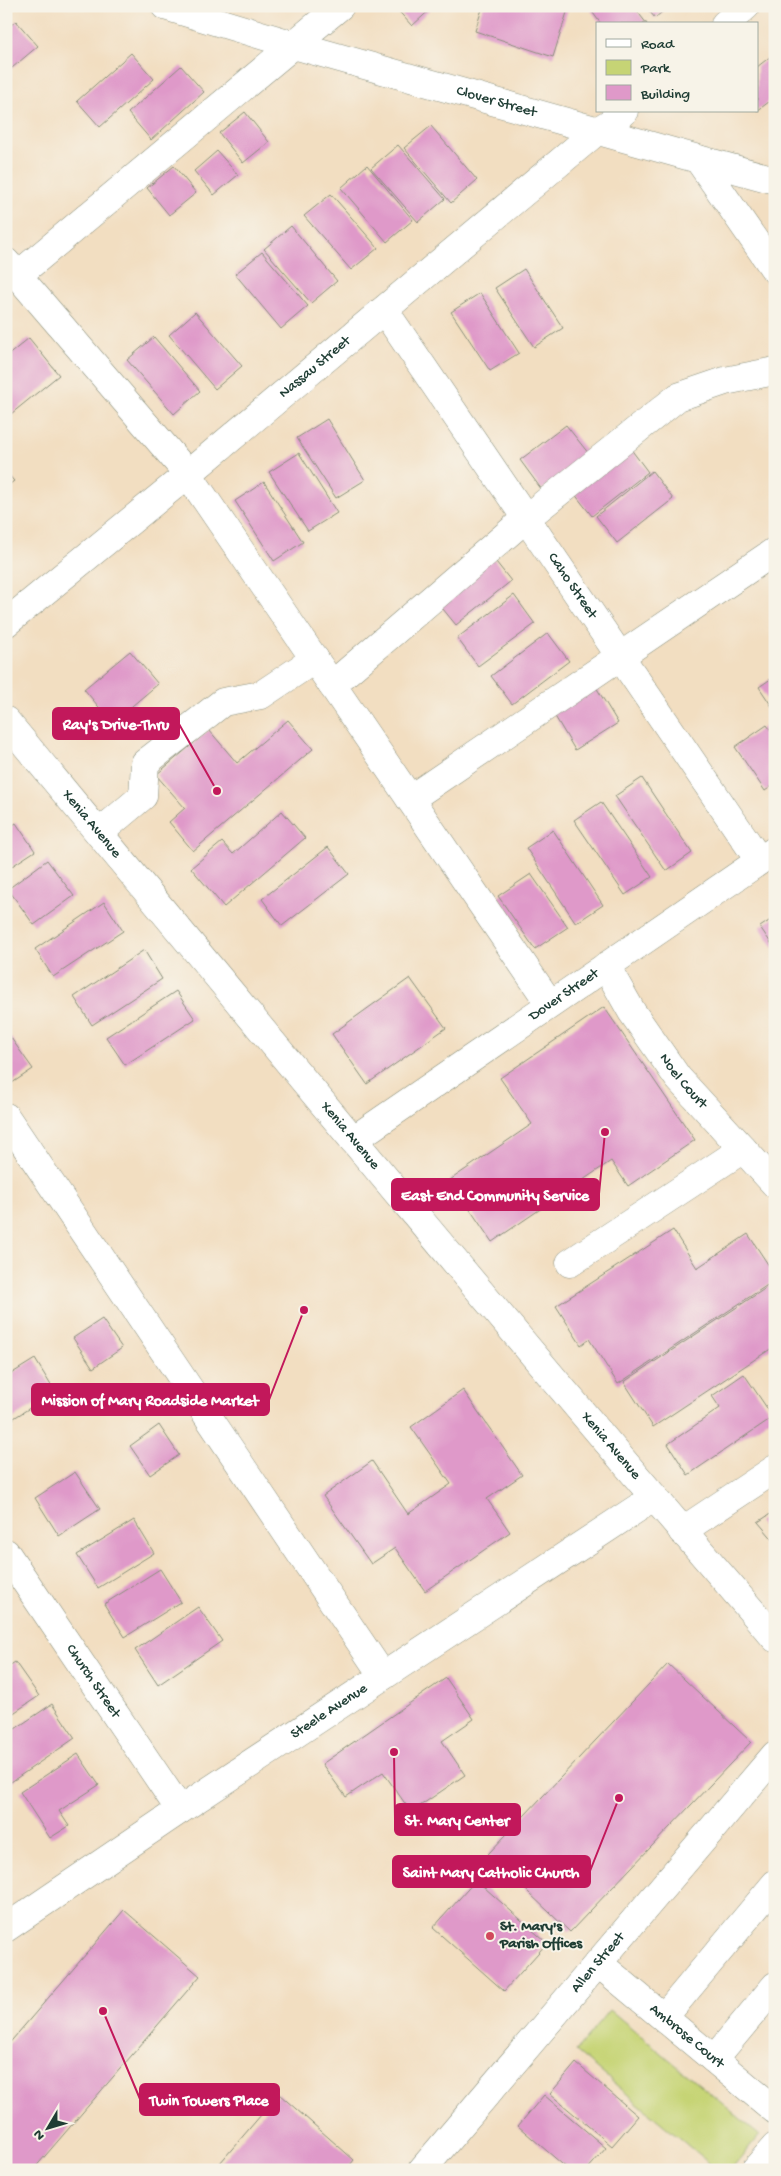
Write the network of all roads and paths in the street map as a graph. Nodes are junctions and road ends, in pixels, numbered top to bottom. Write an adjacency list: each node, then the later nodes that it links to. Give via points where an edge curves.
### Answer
1 (165, 6): 5 (street, Clover Street)
2 (340, 6): 5 (street)
3 (746, 6): 4 (street)
4 (727, 22)
5 (294, 45): 7 (street, Clover Street); 10 (street)
6 (623, 112): 7 (street, Nassau Street)
7 (597, 131): 8 (street, Clover Street); 12 (street, Nassau Street)
8 (698, 158): 9 (street, Clover Street); 11 (street)
9 (775, 180)
10 (12, 268): 14 (street)
11 (775, 270)
12 (384, 310): 14 (street, Nassau Street); 15 (street, Caho Street)
13 (775, 371): 15 (street, via 725,381 678,397)
14 (188, 474): 17 (street, Nassau Street); 19 (street)
15 (525, 519): 18 (street, Caho Street); 20 (street)
16 (775, 551): 18 (street)
17 (6, 623)
18 (618, 657): 22 (street); 24 (street, Caho Street)
19 (315, 659): 20 (street); 23 (street, via 261,695 223,702 145,763 143,796)
20 (332, 685): 22 (street)
21 (6, 721): 23 (street, Xenia Avenue)
22 (410, 799): 26 (street)
23 (99, 834): 28 (street, Xenia Avenue)
24 (767, 855): 25 (street, Dover Street)
25 (606, 966): 26 (street, Dover Street); 29 (street, Noel Court, via 632,1012 678,1078)
26 (550, 1004): 28 (street, Dover Street)
27 (6, 1117): 36 (street)
28 (352, 1140): 32 (street, Xenia Avenue)
29 (763, 1165): 30 (street)
30 (570, 1263)
31 (775, 1469): 33 (street)
32 (653, 1498): 33 (street, Xenia Avenue); 36 (street, Steele Avenue)
33 (682, 1531): 35 (street, Xenia Avenue)
34 (6, 1554): 38 (street, Church Street)
35 (775, 1638)
36 (383, 1676): 38 (street, Steele Avenue)
37 (775, 1755): 41 (street, Allen Street)
38 (180, 1810): 40 (street, Steele Avenue)
39 (775, 1884): 43 (street)
40 (6, 1928)
41 (598, 1963): 43 (street, Ambrose Court); 47 (street, Allen Street)
42 (775, 1986): 44 (street)
43 (664, 2017): 44 (street, Ambrose Court)
44 (714, 2059): 45 (street, Ambrose Court)
45 (775, 2110)
46 (775, 2147): 48 (street)
47 (422, 2170)
48 (755, 2170)

